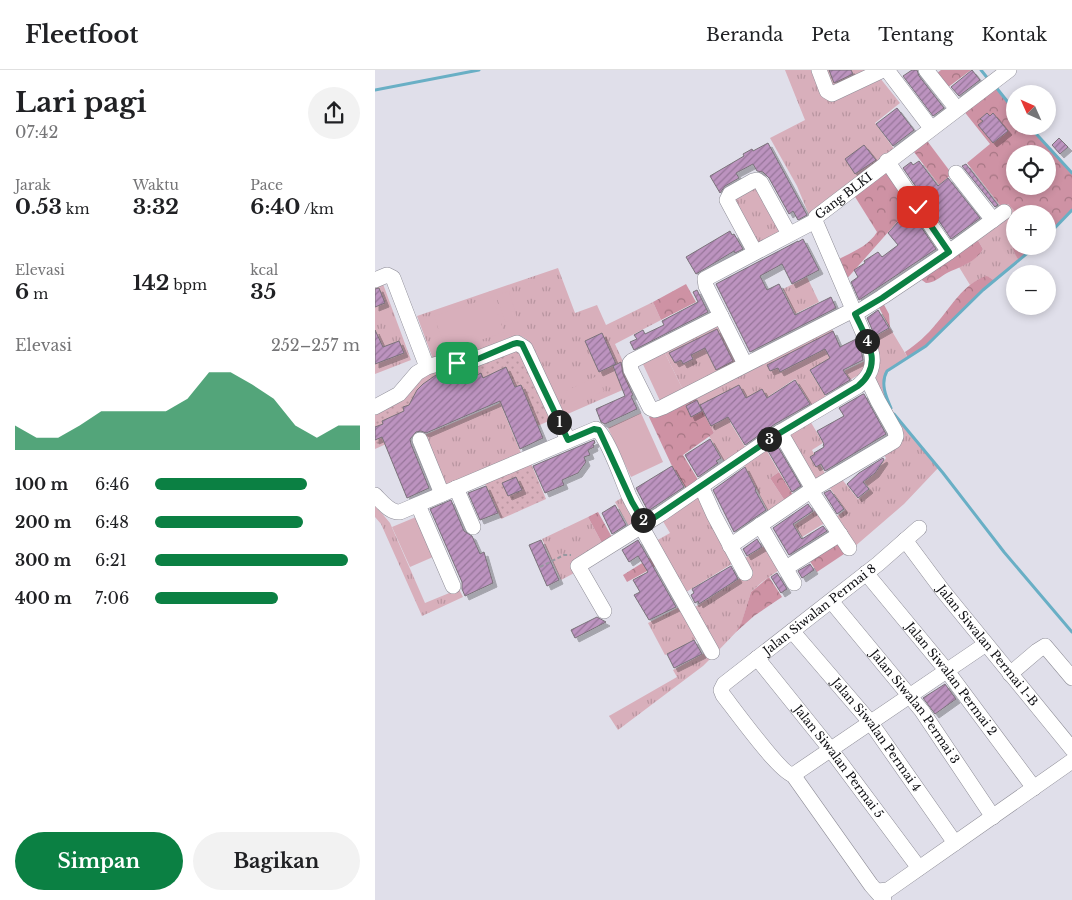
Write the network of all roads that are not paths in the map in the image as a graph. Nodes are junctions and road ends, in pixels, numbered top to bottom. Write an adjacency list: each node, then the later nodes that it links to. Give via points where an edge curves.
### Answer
1 (819, 70): 2 (street, via 831,94)
2 (883, 70)
3 (887, 70): 7 (street)
4 (926, 70): 6 (street)
5 (1005, 73): 6 (street, Gang BLKI)
6 (957, 109): 7 (street, Gang BLKI)
7 (931, 128): 8 (street, Gang BLKI)
8 (887, 161): 10 (street, Gang BLKI, via 819,213); 13 (street)
9 (956, 173): 13 (street, via 998,216)
10 (810, 226): 11 (street, via 785,245); 15 (street, Gang BLKI)
11 (783, 238): 12 (street); 12 (street, via 761,183 753,181 730,194 727,200)
12 (755, 252): 16 (street, via 705,279)
13 (949, 252): 15 (street, via 882,298)
14 (375, 280): 18 (street, via 387,275 393,278)
15 (852, 313): 17 (street); 19 (street, Gang BLKI, via 871,351 872,365)
16 (721, 316): 17 (street); 17 (street, via 631,361 631,370 647,403 653,409 659,408)
17 (745, 364)
18 (427, 367): 20 (street, via 417,373 399,394); 23 (street, via 468,362 513,344 522,344)
19 (868, 377): 21 (street); 26 (street, via 895,431 895,439)
20 (375, 407)
21 (780, 432): 24 (street); 26 (street)
22 (420, 440): 27 (street)
23 (568, 440): 25 (street); 30 (street, via 599,430)
24 (701, 486): 30 (street); 36 (street)
25 (457, 488): 27 (street); 32 (street)
26 (812, 490): 31 (street); 34 (street)
27 (442, 494): 29 (street)
28 (375, 495): 29 (street, via 396,513)
29 (418, 505): 42 (street)
30 (643, 525): 44 (street, via 578,566); 47 (street)
31 (760, 525): 36 (street); 38 (street)
32 (473, 527)
33 (919, 528): 35 (street, Jalan Siwalan Permai 8)
34 (840, 534): 37 (street); 38 (street)
35 (905, 540): 40 (street, Jalan Siwalan Permai 8); 46 (street, Jalan Siwalan Permai 1-B)
36 (730, 546): 39 (street)
37 (849, 548)
38 (785, 568): 41 (street)
39 (745, 573)
40 (866, 573): 43 (street, Jalan Siwalan Permai 8); 49 (street, Jalan Siwalan Permai 2)
41 (794, 583)
42 (453, 586)
43 (831, 601): 45 (street, Jalan Siwalan Permai 8); 52 (street, Jalan Siwalan Permai 3)
44 (604, 611)
45 (793, 631): 48 (street, Jalan Siwalan Permai 8); 53 (street, Jalan Siwalan Permai 4)
46 (987, 644): 49 (street); 50 (street, Jalan Siwalan Permai 1-B)
47 (712, 652)
48 (757, 658): 55 (street, Jalan Siwalan Permai 5); 57 (street, Jalan Siwalan Permai 8, via 723,684 721,690 776,761)
49 (947, 671): 52 (street); 58 (street, Jalan Siwalan Permai 2)
50 (1010, 674): 51 (street, via 1045,646); 54 (street, Jalan Siwalan Permai 1-B)
51 (1072, 678)
52 (910, 696): 53 (street); 59 (street, Jalan Siwalan Permai 3)
53 (871, 723): 55 (street); 60 (street, Jalan Siwalan Permai 4)
54 (1072, 749)
55 (831, 750): 57 (street); 61 (street, Jalan Siwalan Permai 5)
56 (1072, 761): 58 (street)
57 (793, 775): 62 (street)
58 (1034, 788): 59 (street)
59 (993, 817): 60 (street)
60 (955, 843): 61 (street)
61 (919, 868): 62 (street)
62 (881, 896)

